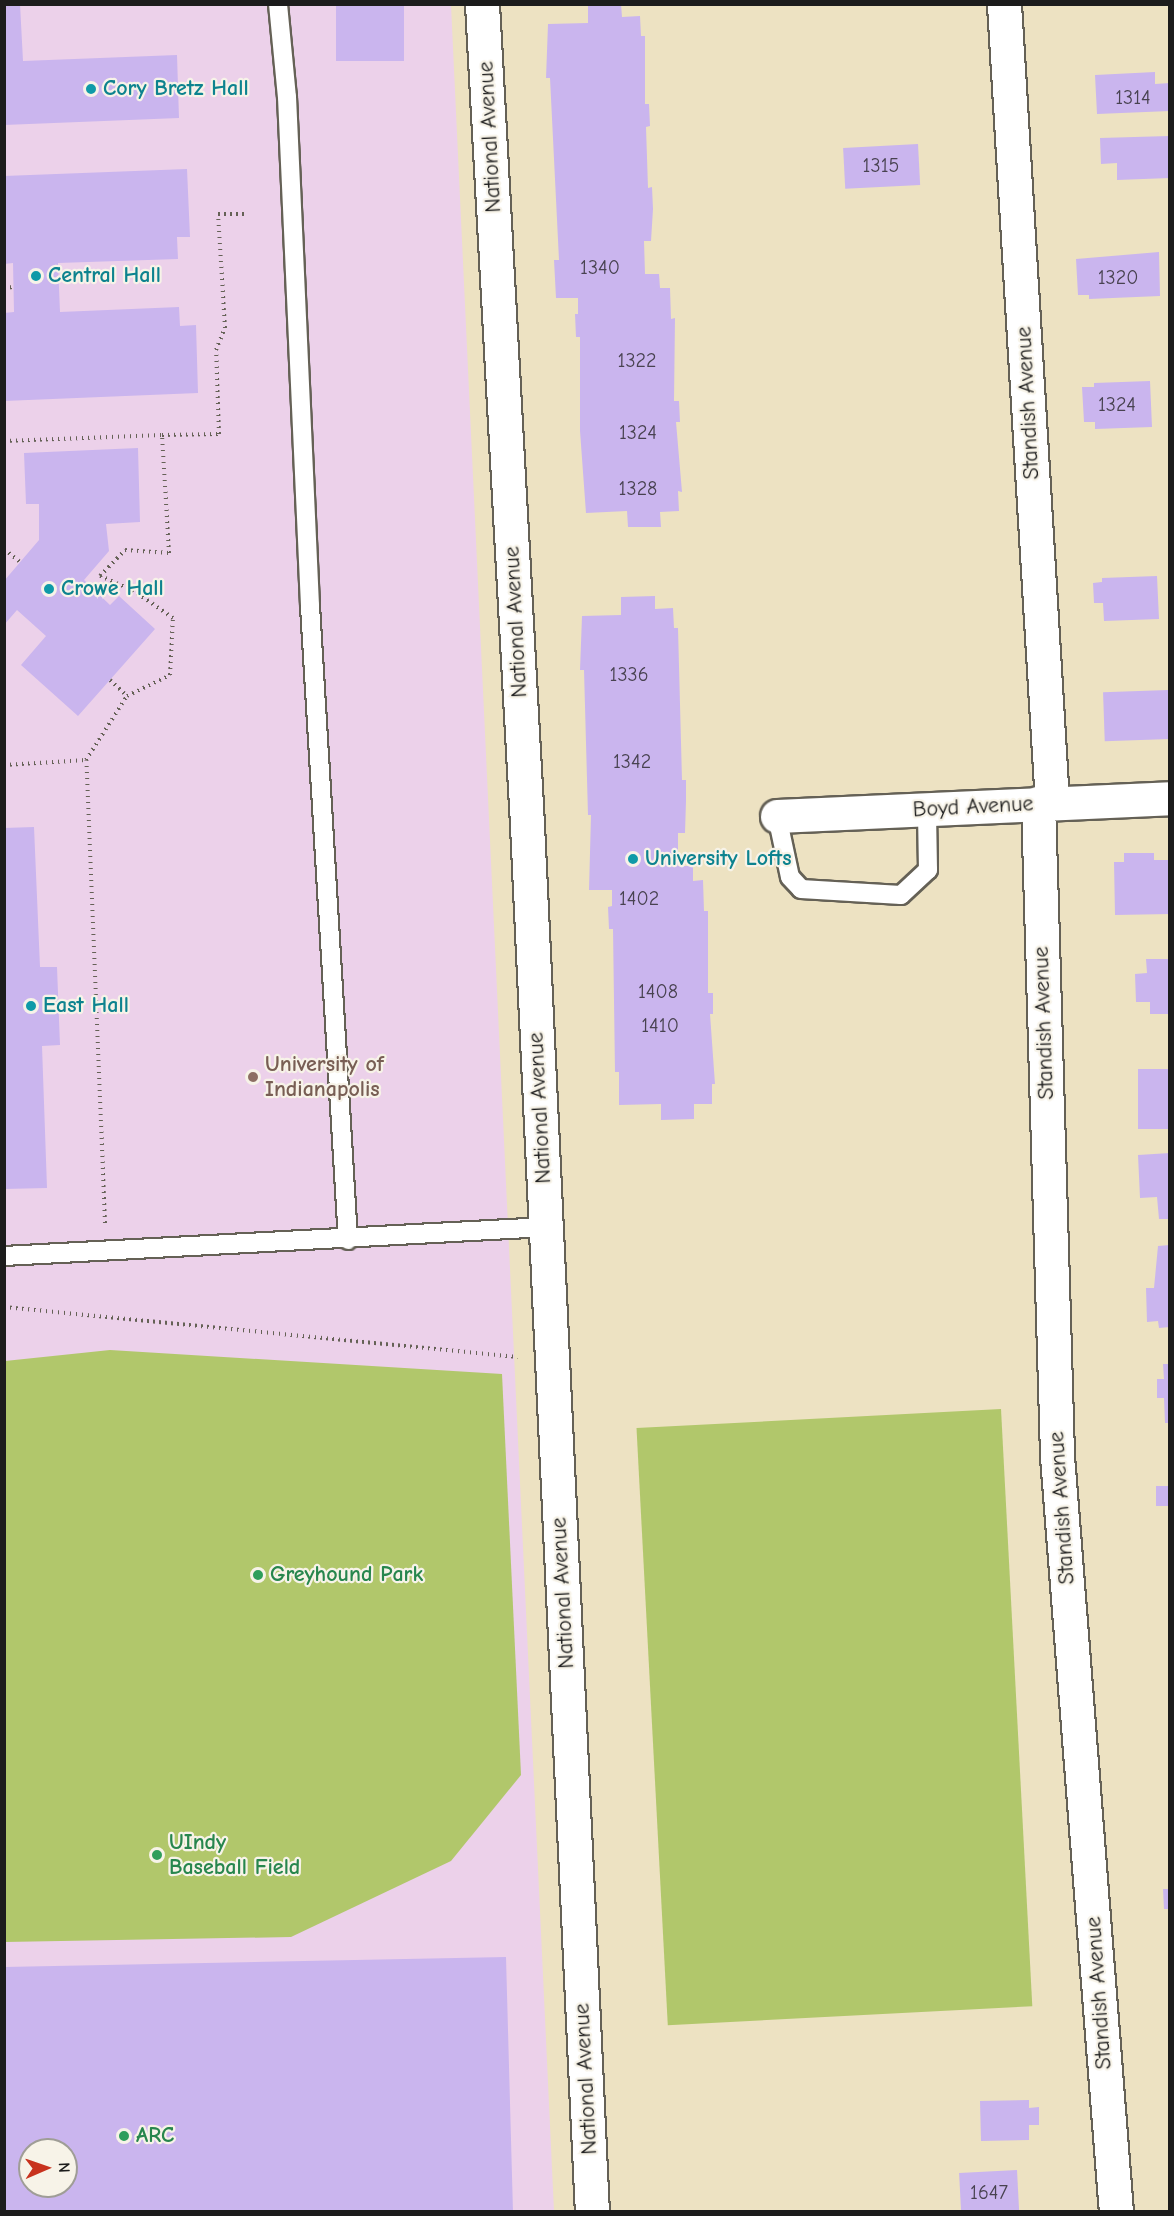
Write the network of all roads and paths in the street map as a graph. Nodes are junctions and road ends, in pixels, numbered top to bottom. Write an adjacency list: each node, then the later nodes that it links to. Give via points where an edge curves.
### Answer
1 (278, 4): 21 (lane, via 287,98 310,606)
2 (482, 4): 19 (street, National Avenue)
3 (1004, 4): 16 (street, Standish Avenue)
4 (245, 214): 7 (path, via 218,214 225,328 216,350 219,434)
5 (14, 287): 6 (path)
6 (4, 288)
7 (162, 435): 8 (path); 12 (path, via 169,553 125,550 100,576 134,591 173,618 170,675)
8 (4, 441)
9 (4, 549): 10 (path)
10 (20, 562)
11 (110, 680): 12 (path)
12 (127, 696): 13 (path)
13 (86, 760): 14 (path); 20 (path)
14 (4, 765)
15 (1170, 798): 16 (street, Boyd Avenue)
16 (1045, 803): 17 (street, Boyd Avenue); 26 (street, Standish Avenue, via 1057,1456)
17 (927, 810): 18 (street, Boyd Avenue); 18 (lane, via 928,870 901,895 801,889 790,877)
18 (777, 816)
19 (546, 1227): 21 (lane); 25 (street, National Avenue)
20 (106, 1231)
21 (348, 1240): 22 (lane)
22 (4, 1256)
23 (4, 1307): 24 (path)
24 (522, 1358)
25 (592, 2211)
26 (1116, 2211)

